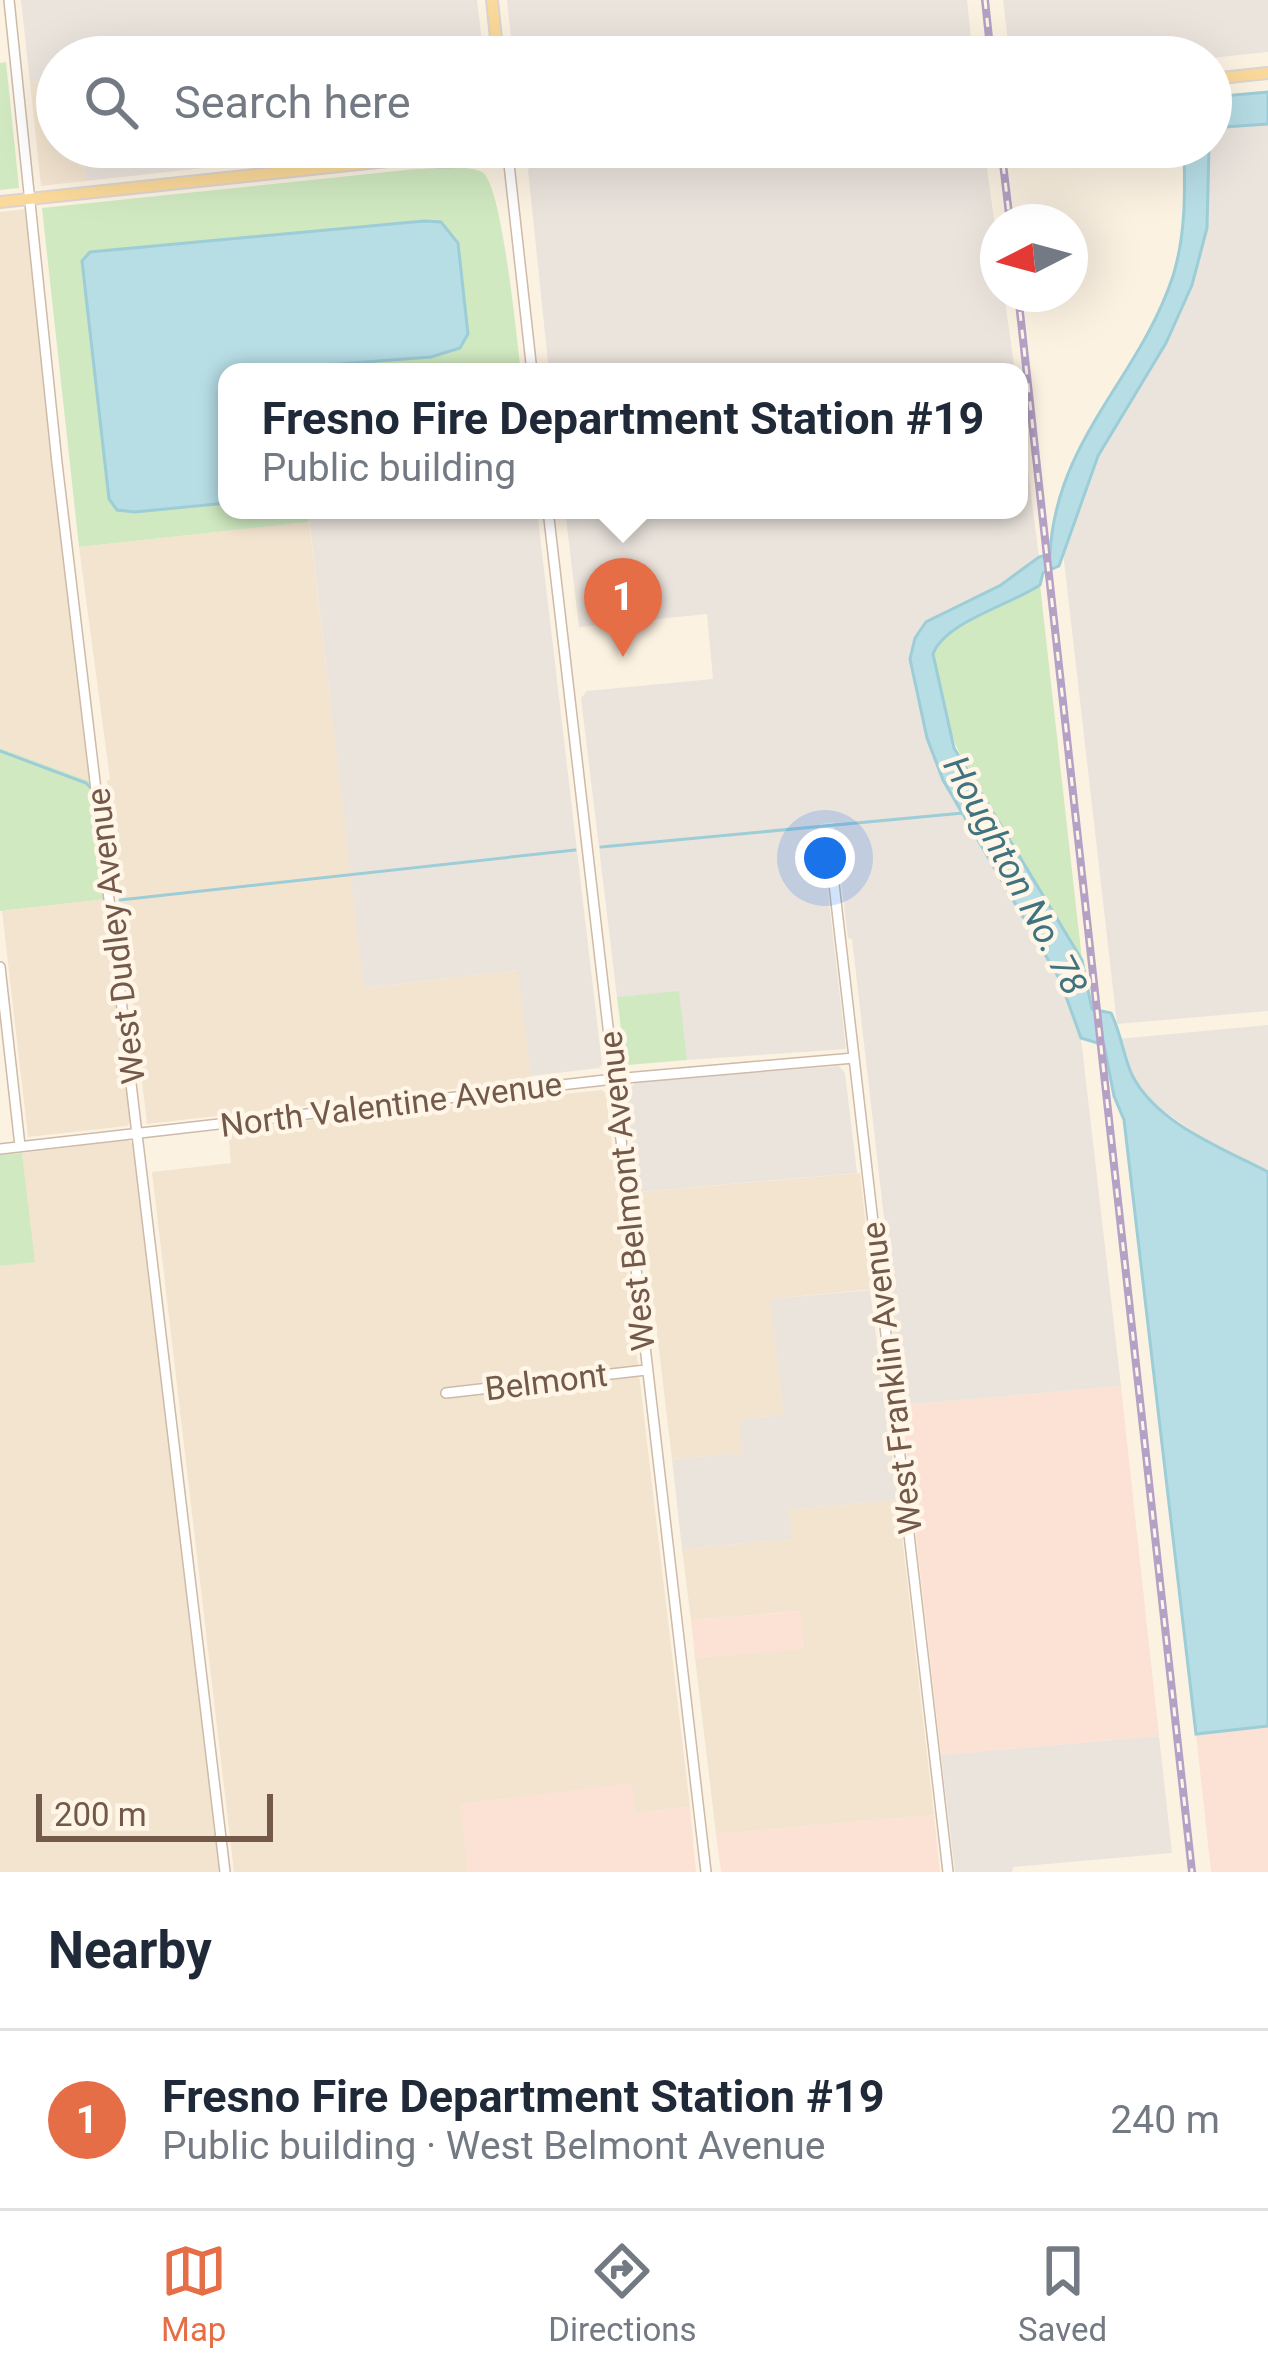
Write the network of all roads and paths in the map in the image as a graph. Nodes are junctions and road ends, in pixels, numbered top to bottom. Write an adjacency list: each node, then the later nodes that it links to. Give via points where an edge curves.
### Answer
1 (9, 0): 8 (street, West Dudley Avenue)
2 (492, 0): 3 (main road)
3 (496, 36)
4 (1268, 74): 5 (main road)
5 (1232, 77)
6 (322, 168): 8 (main road)
7 (510, 168): 10 (street)
8 (31, 199): 9 (main road); 16 (street, West Dudley Avenue)
9 (0, 202)
10 (531, 363)
11 (549, 519): 15 (street, West Belmont Avenue)
12 (834, 884): 14 (street, West Franklin Avenue)
13 (0, 967): 17 (street)
14 (854, 1058): 15 (street, North Valentine Avenue); 23 (street, West Franklin Avenue)
15 (614, 1079): 16 (street, North Valentine Avenue); 19 (street, West Belmont Avenue)
16 (138, 1133): 17 (street, North Valentine Avenue); 21 (street, West Dudley Avenue)
17 (20, 1146): 18 (street, North Valentine Avenue)
18 (0, 1149)
19 (646, 1370): 20 (street, Belmont); 22 (street, West Belmont Avenue)
20 (446, 1393)
21 (225, 1872)
22 (706, 1872)
23 (948, 1872)

